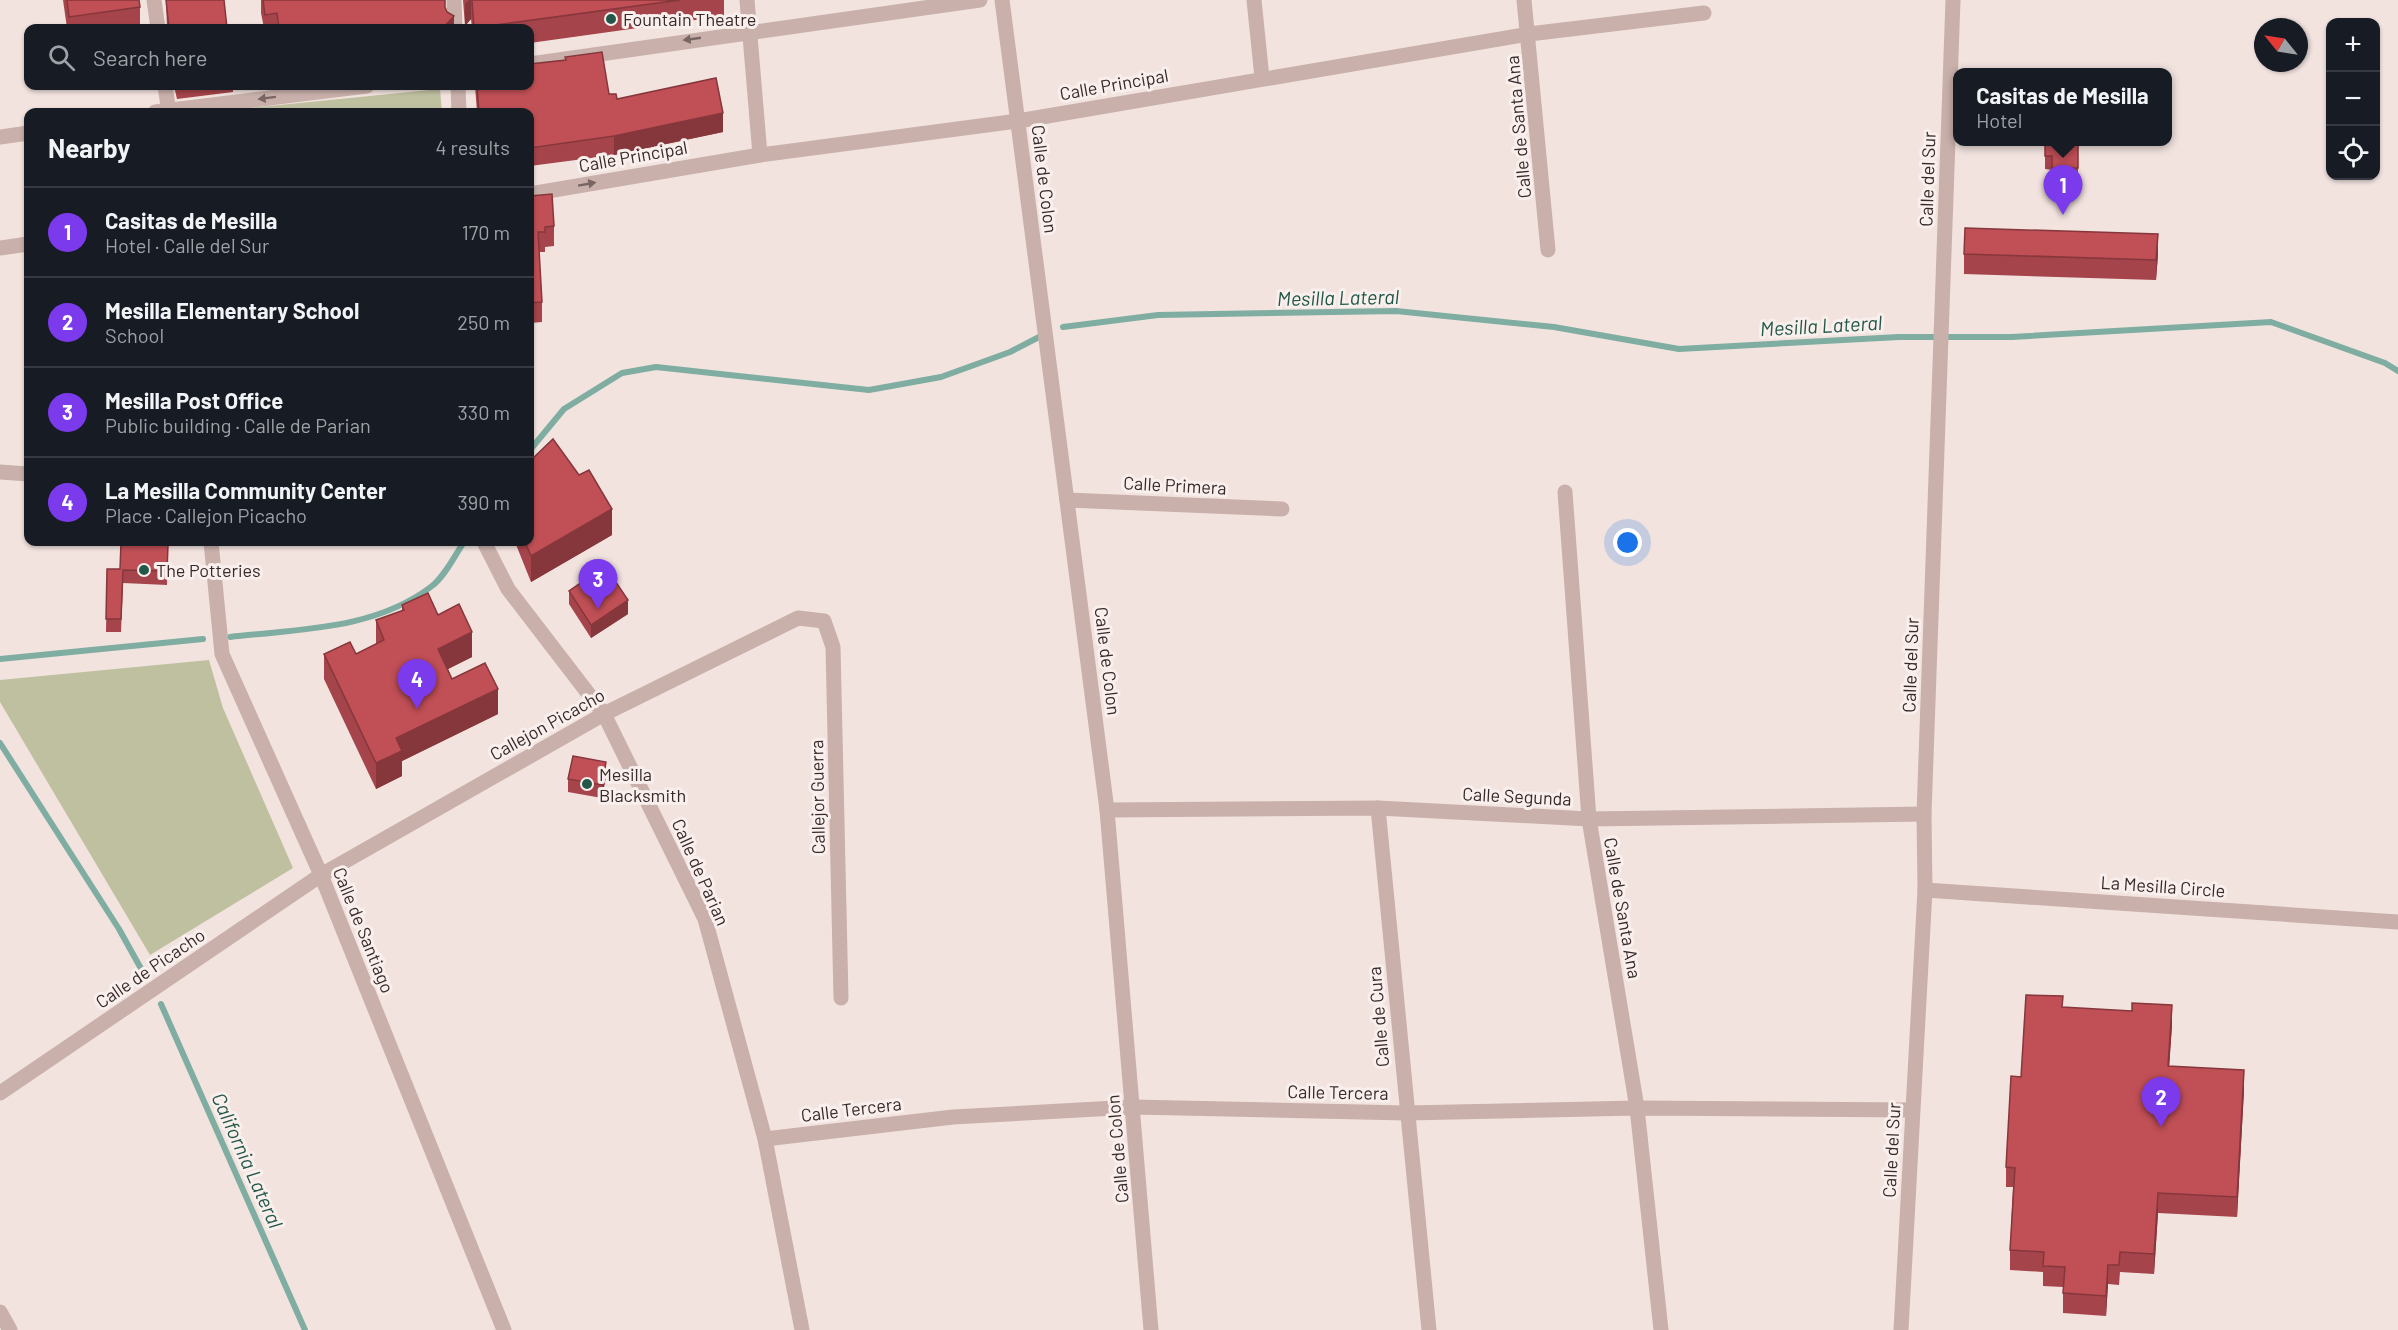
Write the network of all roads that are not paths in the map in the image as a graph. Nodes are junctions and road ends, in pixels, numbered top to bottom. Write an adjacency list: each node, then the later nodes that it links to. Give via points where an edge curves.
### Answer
1 (154, 0): 10 (street)
2 (454, 0): 11 (street)
3 (747, 0): 12 (street)
4 (980, 0): 12 (street)
5 (1002, 0): 22 (street, Calle de Colon)
6 (1254, 0): 15 (street)
7 (1524, 0): 13 (street, Calle de Santa Ana)
8 (1953, 0): 41 (street, Calle del Sur)
9 (1704, 13): 13 (street, Calle Principal)
10 (157, 24)
11 (455, 24)
12 (750, 31): 14 (street, one-way to 14); 25 (street)
13 (1529, 34): 15 (street, Calle Principal); 29 (street, Calle de Santa Ana)
14 (534, 62)
15 (1262, 78): 22 (street, Calle Principal)
16 (165, 90): 19 (street)
17 (335, 90): 20 (street, one-way to 20)
18 (458, 90): 21 (street)
19 (164, 108)
20 (195, 108)
21 (459, 108)
22 (1018, 121): 25 (street, Calle Principal); 33 (street, Calle de Colon)
23 (24, 133): 24 (street)
24 (0, 137)
25 (760, 155): 26 (street, Calle Principal, one-way to 25)
26 (534, 193)
27 (24, 245): 28 (street)
28 (0, 248)
29 (1548, 250)
30 (0, 472): 31 (street)
31 (24, 474)
32 (1565, 492): 42 (street, Calle de Santa Ana)
33 (1067, 500): 34 (street, Calle Primera); 40 (street, Calle de Colon)
34 (1282, 509)
35 (211, 546): 43 (street, Calle de Santiago, via 222,654)
36 (486, 546): 38 (street, Calle de Parian, via 508,589)
37 (798, 618): 38 (street, Callejon Picacho); 46 (street, Callejor Guerra, via 824,621 833,647)
38 (604, 714): 43 (street, Callejon Picacho); 52 (street, Calle de Parian, via 705,919)
39 (1378, 808): 40 (street, Calle Segunda); 42 (street, Calle Segunda); 51 (street, Calle de Cura)
40 (1107, 810): 48 (street, Calle de Colon)
41 (1924, 814): 42 (street, Calle Segunda); 44 (street, Calle del Sur)
42 (1589, 819): 49 (street, Calle de Santa Ana)
43 (321, 875): 47 (street, Calle de Picacho); 55 (street, Calle de Santiago)
44 (1925, 890): 45 (street, La Mesilla Circle); 50 (street, Calle del Sur)
45 (2398, 922)
46 (841, 998)
47 (0, 1093)
48 (1133, 1107): 51 (street, Calle Tercera); 52 (street, Calle Tercera, via 953,1117); 57 (street, Calle de Colon)
49 (1637, 1108): 50 (street, Calle Tercera); 51 (street, Calle Tercera); 59 (street, Calle de Santa Ana)
50 (1912, 1110): 60 (street, Calle del Sur)
51 (1406, 1113): 58 (street, Calle de Cura)
52 (765, 1139): 56 (street, Calle de Parian)
53 (0, 1312): 54 (street)
54 (10, 1330)
55 (504, 1330)
56 (802, 1330)
57 (1151, 1330)
58 (1429, 1330)
59 (1661, 1330)
60 (1901, 1330)

